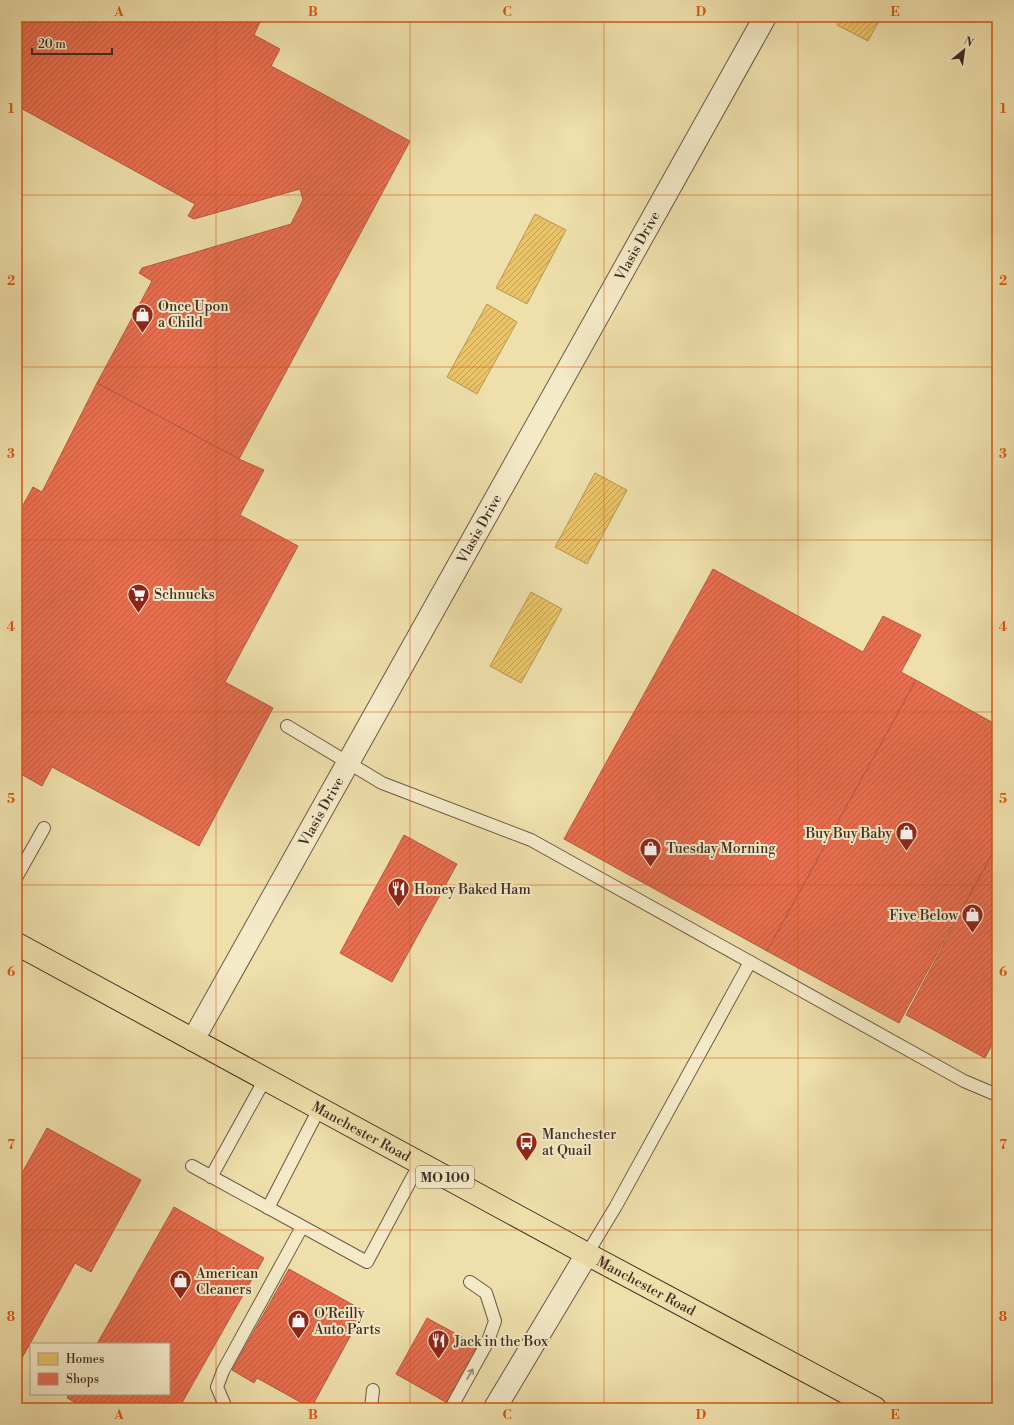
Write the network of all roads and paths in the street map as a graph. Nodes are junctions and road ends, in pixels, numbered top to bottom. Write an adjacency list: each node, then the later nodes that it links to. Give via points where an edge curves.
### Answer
1 (765, 17): 3 (street, Vlasis Drive)
2 (287, 726): 3 (lane)
3 (348, 762): 7 (lane, via 382,783 531,840); 8 (street, Vlasis Drive)
4 (44, 828): 5 (lane)
5 (17, 876)
6 (17, 944): 8 (highway, Manchester Road / MO 100)
7 (750, 962): 10 (lane, via 964,1081); 17 (lane)
8 (193, 1040): 9 (highway, Manchester Road / MO 100)
9 (265, 1079): 11 (highway, Manchester Road / MO 100); 14 (lane)
10 (997, 1095)
11 (319, 1109): 12 (highway, Manchester Road / MO 100); 15 (lane)
12 (420, 1163): 16 (lane, via 367,1262); 17 (highway, Manchester Road / MO 100)
13 (192, 1166): 14 (lane)
14 (211, 1177): 15 (lane)
15 (268, 1208): 16 (lane)
16 (302, 1227): 20 (lane, via 223,1371 217,1388)
17 (587, 1254): 23 (street); 24 (highway, Manchester Road / MO 100)
18 (470, 1282): 22 (lane, one-way to 18, via 488,1341 495,1321 486,1293)
19 (373, 1390): 21 (lane)
20 (226, 1408)
21 (371, 1408)
22 (451, 1408)
23 (495, 1408)
24 (876, 1408)

